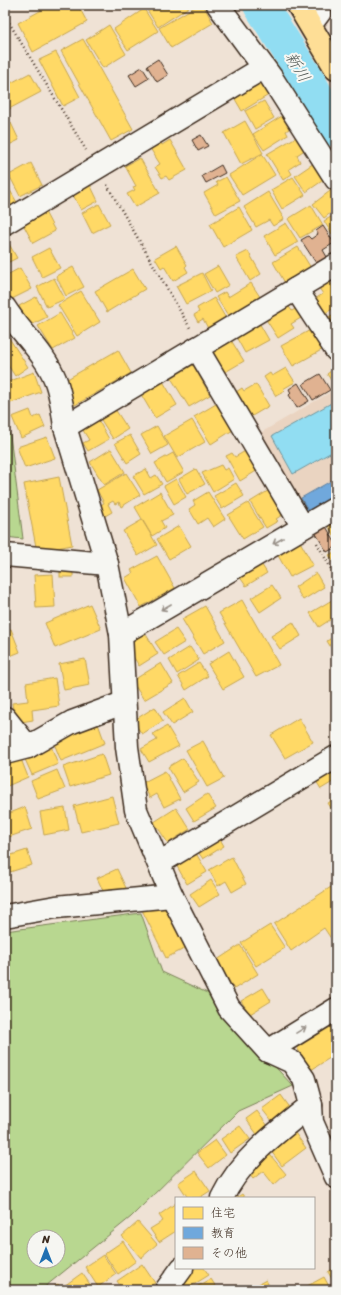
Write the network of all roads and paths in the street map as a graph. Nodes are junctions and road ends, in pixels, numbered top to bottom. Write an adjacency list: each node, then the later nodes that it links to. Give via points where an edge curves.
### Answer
1 (218, 5): 8 (street)
2 (298, 5): 5 (main road)
3 (320, 5): 5 (street, via 320,12)
4 (5, 16): 9 (path)
5 (311, 24): 6 (main road)
6 (322, 43): 7 (main road); 8 (path)
7 (336, 69)
8 (267, 72): 9 (street); 10 (street)
9 (97, 167): 11 (street); 15 (path, via 199,343)
10 (336, 179)
11 (5, 223)
12 (334, 270): 13 (street)
13 (296, 289): 15 (street); 16 (street)
14 (5, 308): 17 (street, via 54,378)
15 (197, 348): 17 (street); 19 (street)
16 (336, 350)
17 (66, 427): 21 (street)
18 (336, 508): 19 (street)
19 (304, 526): 22 (path, via 309,530); 23 (street, one-way to 23)
20 (5, 554): 21 (street)
21 (108, 564): 23 (street)
22 (336, 578)
23 (121, 634): 24 (street)
24 (123, 703): 26 (street, via 72,722); 29 (street, via 136,810)
25 (5, 718): 26 (street)
26 (28, 747): 27 (street)
27 (5, 753)
28 (336, 757): 29 (street)
29 (159, 863): 30 (street)
30 (172, 896): 31 (street, via 56,907); 33 (street, via 229,1008)
31 (5, 916)
32 (336, 1009): 33 (street, one-way to 32)
33 (268, 1051): 34 (street, via 292,1062 304,1079)
34 (311, 1105): 35 (street, via 312,1122); 36 (street, via 274,1134 230,1180)
35 (336, 1177)
36 (222, 1197)
37 (181, 1269): 38 (street)
38 (166, 1290)

